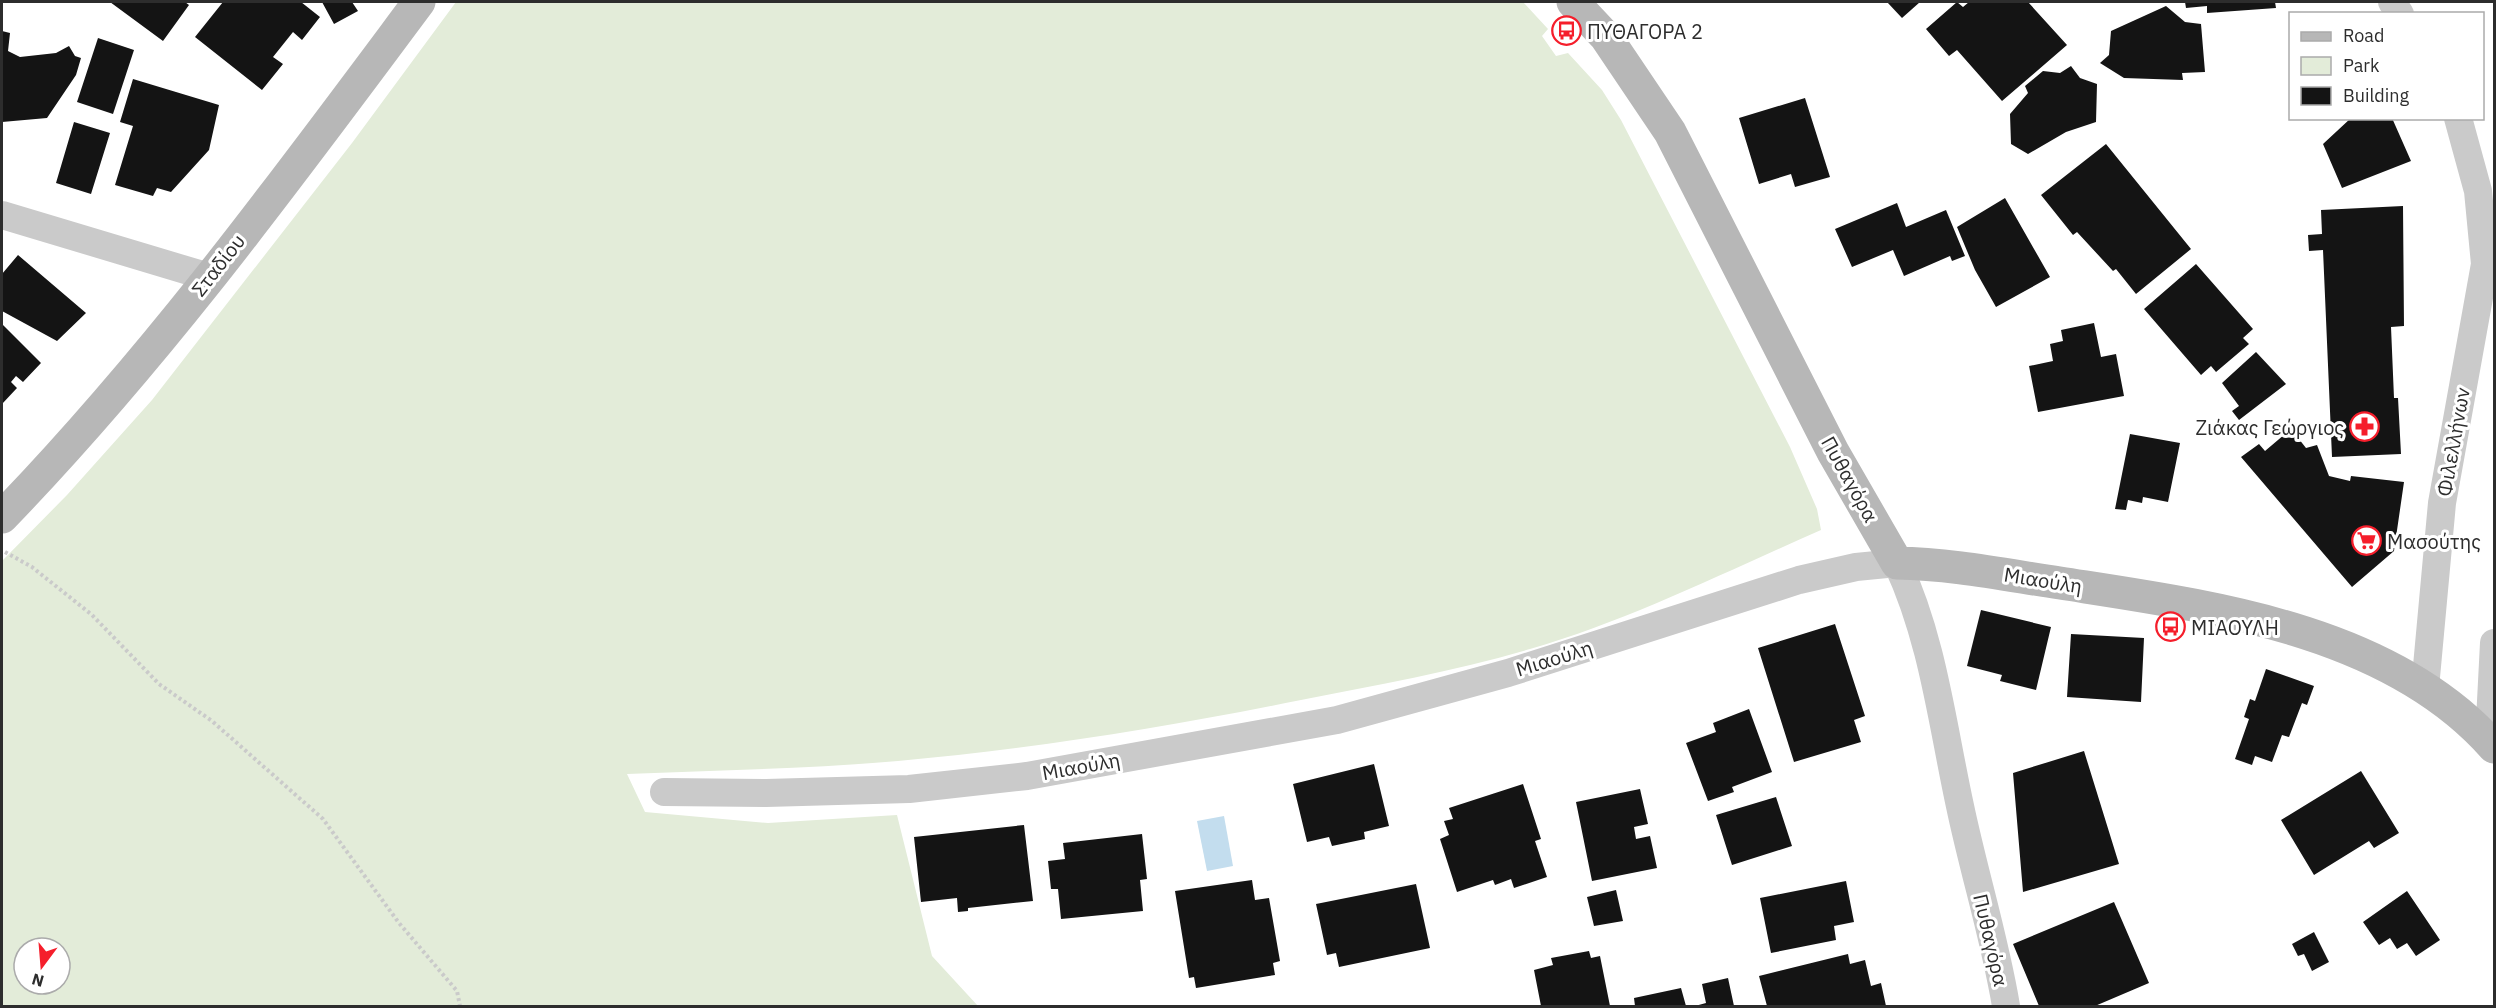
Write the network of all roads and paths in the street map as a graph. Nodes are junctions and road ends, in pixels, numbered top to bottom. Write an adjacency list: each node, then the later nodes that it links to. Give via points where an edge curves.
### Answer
1 (419, 2): 5 (street, Σταδίου)
2 (1573, 2): 8 (street, Πυθαγόρα, via 1606,37 1670,132 1833,452)
3 (2459, 120): 10 (street, Φιλελλήνων, via 2478,191 2485,264 2442,503)
4 (2, 215): 5 (street)
5 (209, 277): 6 (street, Σταδίου, via 80,434)
6 (2, 517)
7 (2, 550): 13 (path, via 32,567 92,615 159,684 212,721 323,819 399,923 457,991)
8 (1897, 563): 10 (street, Μιαούλη, via 1985,572 2225,611 2339,646); 12 (street, Μιαούλη, via 1807,578 1508,673 1337,720 1028,776 909,789); 14 (street, Πυθαγόρα, via 1928,646)
9 (2494, 643): 11 (street)
10 (2425, 688): 11 (street)
11 (2492, 743)
12 (664, 792)
13 (460, 1006)
14 (2006, 1006)

